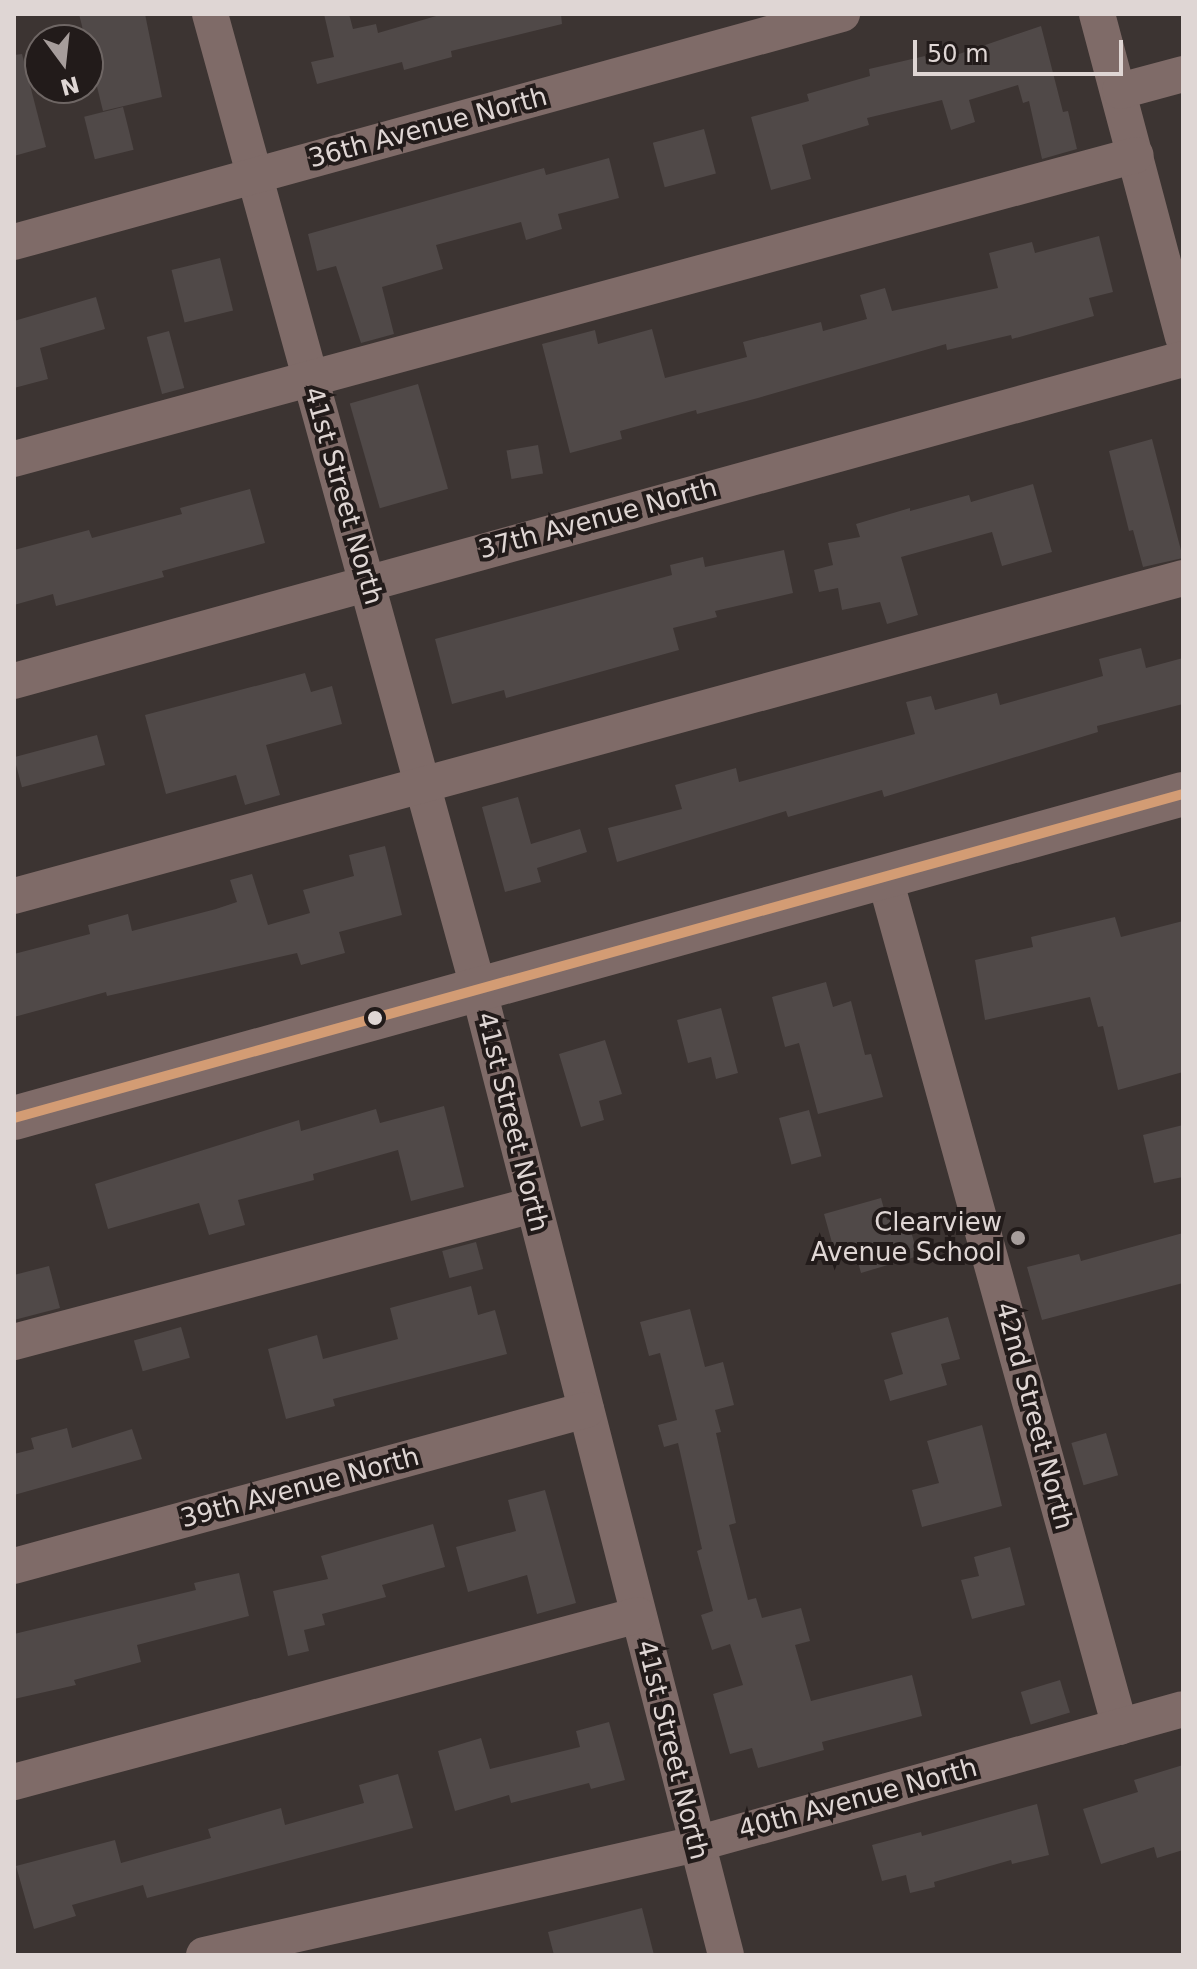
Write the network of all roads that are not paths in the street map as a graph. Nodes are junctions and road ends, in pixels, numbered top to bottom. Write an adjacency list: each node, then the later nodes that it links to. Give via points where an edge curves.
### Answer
1 (210, 14): 7 (street, 41st Street North)
2 (842, 14): 7 (street, 36th Avenue North)
3 (1097, 14): 5 (street)
4 (1183, 74): 5 (street)
5 (1120, 91): 6 (street)
6 (1136, 155): 9 (street); 11 (street)
7 (254, 175): 8 (street, 36th Avenue North); 11 (street, 41st Street North)
8 (14, 242)
9 (1183, 337)
10 (1183, 359): 14 (street, 37th Avenue North)
11 (310, 379): 12 (street); 14 (street, 41st Street North)
12 (14, 459)
13 (1183, 578): 16 (street)
14 (367, 582): 15 (street, 37th Avenue North); 16 (street, 41st Street North)
15 (14, 681)
16 (422, 784): 19 (street); 20 (street, 41st Street North)
17 (1183, 794): 18 (main road)
18 (884, 875): 20 (main road); 28 (street, 42nd Street North)
19 (14, 896)
20 (478, 987): 21 (main road); 22 (street, 41st Street North)
21 (14, 1118)
22 (533, 1205): 23 (street); 24 (street, 41st Street North)
23 (14, 1342)
24 (586, 1410): 25 (street, 39th Avenue North); 26 (street, 41st Street North)
25 (14, 1566)
26 (638, 1615): 29 (street); 30 (street, 41st Street North)
27 (1183, 1709): 28 (street, 40th Avenue North)
28 (1120, 1727): 30 (street, 40th Avenue North)
29 (14, 1782)
30 (696, 1844): 31 (street, 40th Avenue North); 32 (street, 41st Street North)
31 (204, 1955)
32 (726, 1955)

